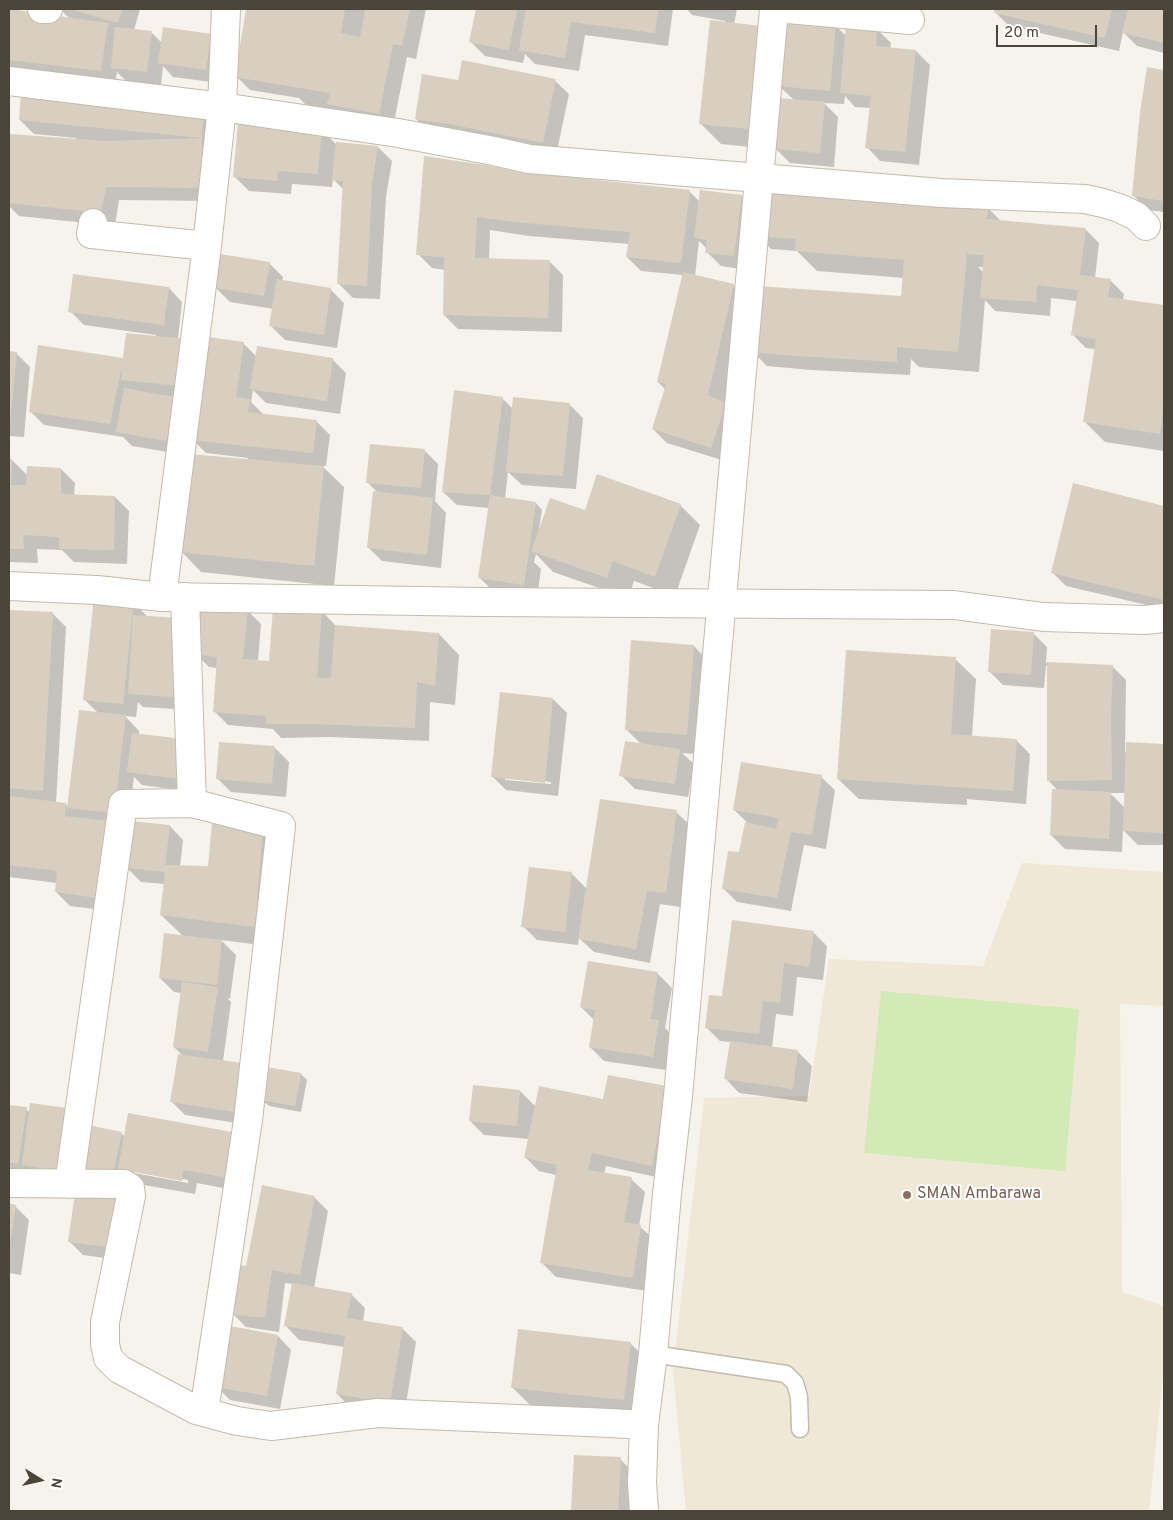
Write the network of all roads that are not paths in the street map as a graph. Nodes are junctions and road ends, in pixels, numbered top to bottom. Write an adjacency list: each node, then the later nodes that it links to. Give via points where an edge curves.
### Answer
1 (42, 9): 2 (street)
2 (48, 9)
3 (226, 9): 8 (street)
4 (774, 9): 9 (street)
5 (788, 9): 6 (street)
6 (910, 20)
7 (9, 81): 8 (street)
8 (222, 107): 9 (street, via 398,132 529,159); 12 (street)
9 (758, 178): 11 (street, via 940,193 1085,199 1119,208 1136,216); 15 (street)
10 (93, 223): 12 (street, via 91,234)
11 (1146, 226)
12 (207, 246): 14 (street)
13 (9, 586): 14 (street)
14 (174, 597): 15 (street); 17 (street)
15 (721, 603): 16 (street, via 954,605 1043,617); 20 (street)
16 (1164, 618)
17 (192, 803): 19 (street, via 123,804); 21 (street, via 280,826 248,1120)
18 (9, 1183): 19 (street)
19 (69, 1184): 21 (street, via 124,1184 130,1188 132,1196 105,1322 108,1358 119,1369)
20 (653, 1354): 22 (street); 23 (lane, via 786,1374 795,1383 799,1397)
21 (204, 1412): 22 (street, via 270,1426 378,1413)
22 (644, 1425): 24 (street)
23 (800, 1430)
24 (644, 1511)

